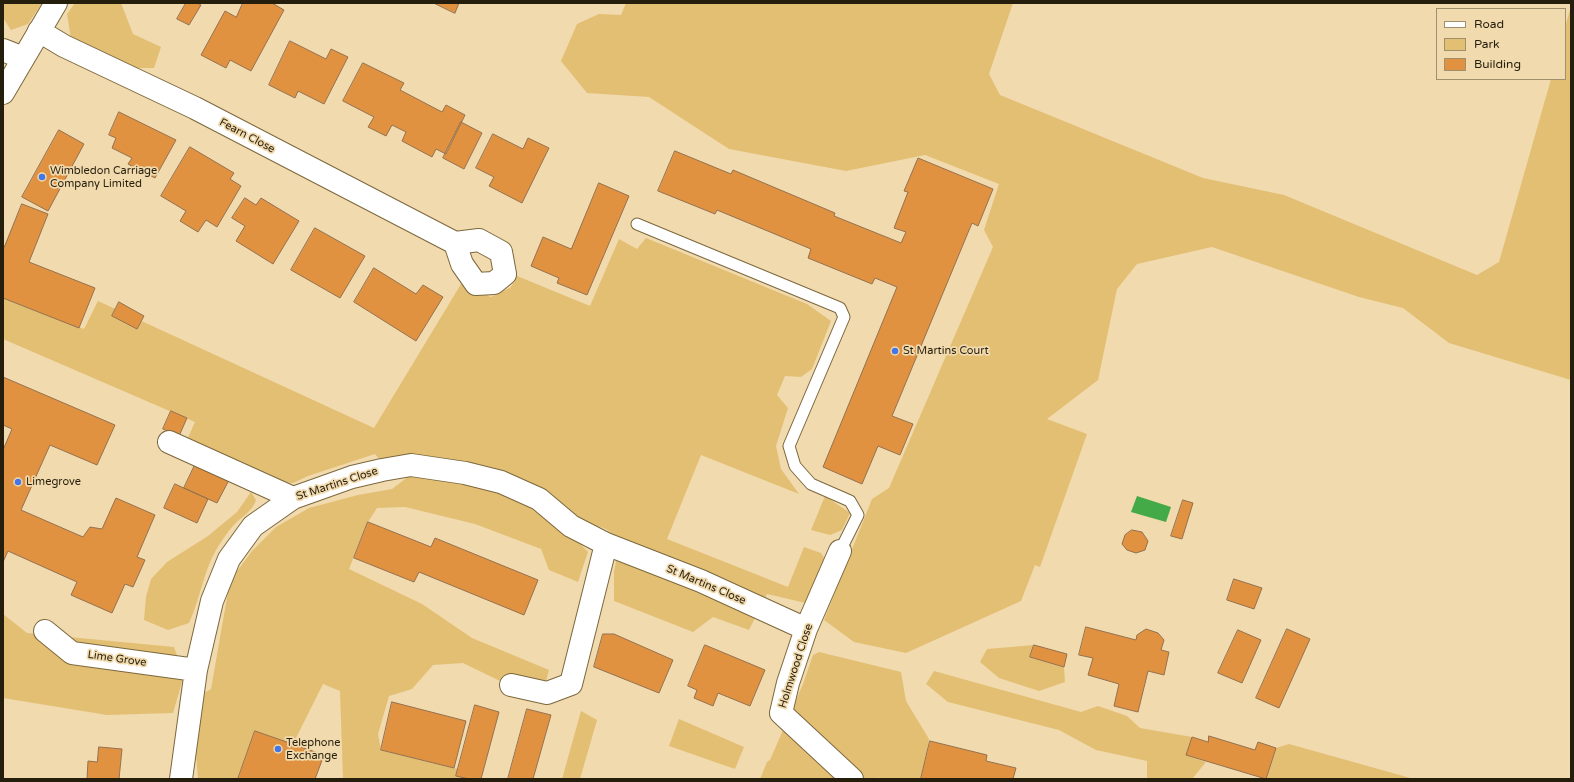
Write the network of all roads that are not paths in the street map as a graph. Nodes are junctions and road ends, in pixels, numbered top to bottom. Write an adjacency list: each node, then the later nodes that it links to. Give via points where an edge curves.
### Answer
1 (56, 3): 2 (street)
2 (38, 31): 3 (street); 6 (street, Fearn Close, via 195,108)
3 (13, 54): 4 (street)
4 (3, 93)
5 (637, 224): 10 (lane, via 840,308 844,317 789,446 795,466 811,484 850,501 858,515)
6 (455, 243)
7 (169, 442): 8 (street)
8 (293, 498): 9 (street, St Martins Close, via 352,477 411,465 501,482 539,499 571,526); 13 (street, St Martins Close, via 253,526 229,559 212,601)
9 (606, 544): 11 (street, St Martins Close, via 701,581); 14 (street, via 572,684 547,693)
10 (840, 551): 11 (street, Holmwood Close)
11 (806, 629): 16 (street, Holmwood Close, via 781,713)
12 (46, 631): 13 (street, Lime Grove, via 72,653)
13 (196, 670): 15 (street, St Martins Close)
14 (511, 685)
15 (181, 779)
16 (852, 779)

